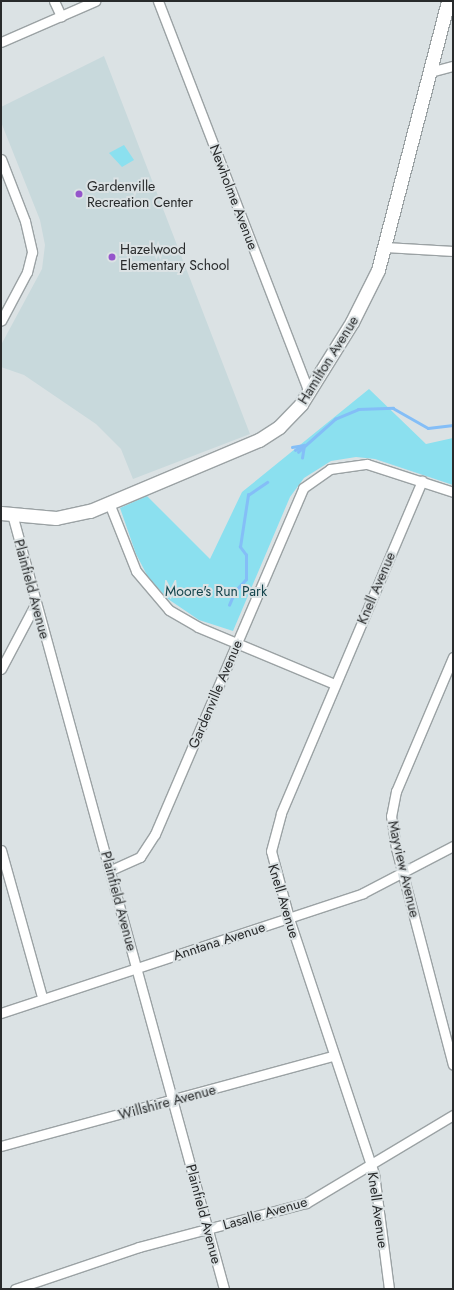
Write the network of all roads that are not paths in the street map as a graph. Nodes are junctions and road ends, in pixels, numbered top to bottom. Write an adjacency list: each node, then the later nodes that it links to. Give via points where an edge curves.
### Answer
1 (54, 1): 5 (street)
2 (95, 1): 5 (street)
3 (158, 1): 13 (street, Newholme Avenue)
4 (448, 1): 8 (street, Hamilton Avenue)
5 (61, 16): 6 (street)
6 (1, 42)
7 (453, 66): 8 (street)
8 (430, 72): 10 (street, Hamilton Avenue)
9 (1, 159): 12 (street, via 25,221 32,252 27,272)
10 (385, 247): 11 (street); 13 (street, Hamilton Avenue, via 367,294)
11 (453, 251)
12 (1, 321)
13 (309, 393): 16 (street, Hamilton Avenue, via 270,434)
14 (422, 481): 15 (street, Gardenville Avenue); 19 (street, Gardenville Avenue, via 367,464 349,464 317,476 297,498); 22 (street, Knell Avenue)
15 (453, 492)
16 (110, 503): 17 (street, Hamilton Avenue, via 56,518); 19 (street, via 136,571 145,584 184,620)
17 (6, 514): 18 (street, Plainfield Avenue)
18 (36, 603): 21 (street); 25 (street, Plainfield Avenue)
19 (236, 642): 22 (street); 25 (street, Gardenville Avenue, via 148,847 132,862)
20 (453, 657): 26 (street, Mayview Avenue, via 393,803 392,828)
21 (1, 669)
22 (334, 684): 27 (street, Knell Avenue, via 272,840 272,863)
23 (453, 846): 26 (street, Anntana Avenue)
24 (1, 850): 29 (street)
25 (111, 870): 28 (street, Plainfield Avenue)
26 (403, 873): 27 (street, Anntana Avenue, via 363,893); 32 (street, Mayview Avenue)
27 (289, 918): 28 (street, Anntana Avenue); 31 (street, Knell Avenue)
28 (137, 968): 29 (street, Anntana Avenue); 33 (street, Plainfield Avenue)
29 (42, 997): 30 (street, Anntana Avenue)
30 (1, 1013)
31 (333, 1056): 33 (street, Willshire Avenue); 36 (street, Knell Avenue)
32 (453, 1065)
33 (172, 1100): 35 (street, Willshire Avenue); 37 (street, Plainfield Avenue)
34 (453, 1115): 36 (street, Lasalle Avenue)
35 (1, 1146)
36 (370, 1163): 37 (street, Lasalle Avenue, via 306,1202); 40 (street, Knell Avenue)
37 (208, 1228): 38 (street, Lasalle Avenue); 39 (street, Plainfield Avenue)
38 (15, 1289)
39 (224, 1289)
40 (389, 1289)

